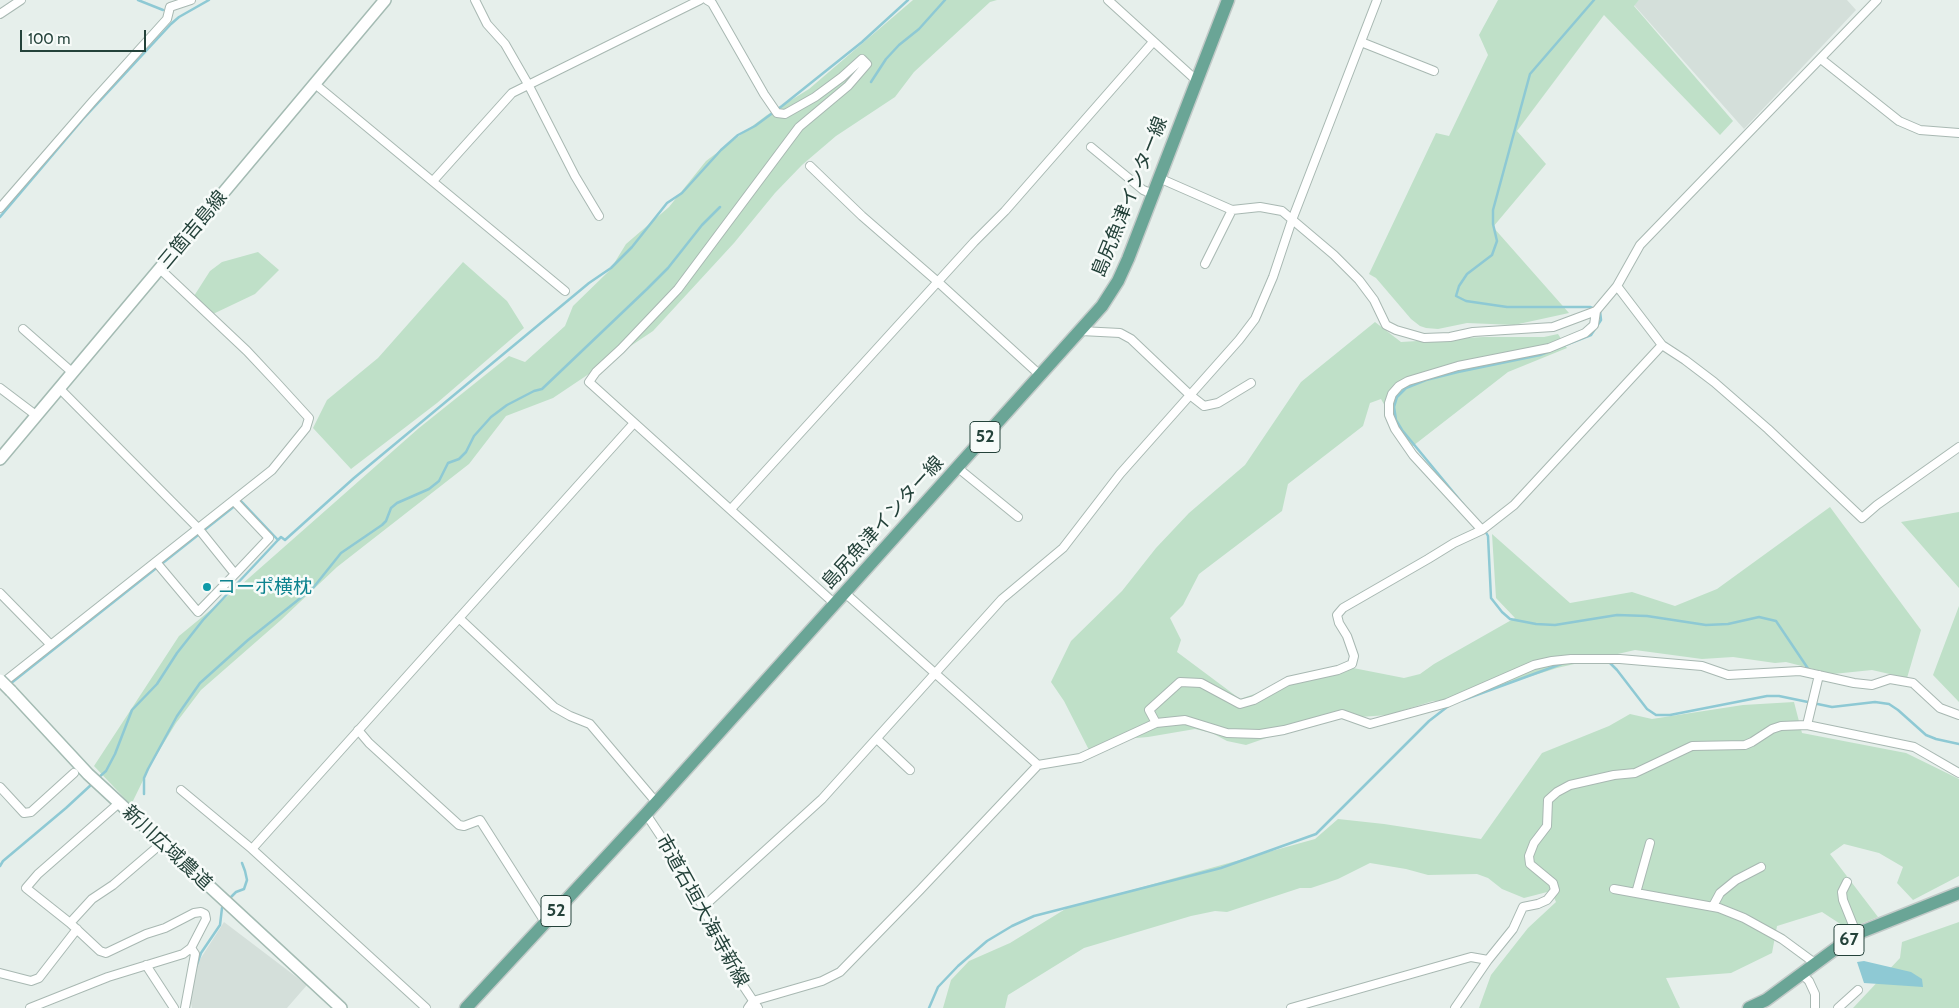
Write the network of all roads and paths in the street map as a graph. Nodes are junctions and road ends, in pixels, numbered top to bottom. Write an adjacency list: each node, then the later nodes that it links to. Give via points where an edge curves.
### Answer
1 (21, 0): 11 (street)
2 (191, 0): 25 (street, via 170,7 166,19)
3 (385, 0): 17 (main road, 三箇吉島線)
4 (475, 0): 18 (street, via 487,24 505,44)
5 (700, 0): 18 (street)
6 (1108, 0): 12 (street)
7 (1228, 0): 16 (main road, 島尻魚津インター線 / 52)
8 (1377, 0): 13 (street)
9 (1877, 0): 14 (street)
10 (712, 1): 45 (street, via 777,113 784,114 815,97 862,59 866,64 848,86 799,127 678,289 589,382)
11 (0, 14)
12 (1153, 42): 16 (street); 31 (street, via 1005,211)
13 (1361, 42): 15 (street); 28 (street)
14 (1821, 59): 19 (street, via 1899,121 1920,130); 32 (street, via 1640,245)
15 (1434, 71)
16 (1196, 80): 22 (main road, 島尻魚津インター線 / 52)
17 (315, 84): 23 (street); 30 (main road, 三箇吉島線)
18 (528, 84): 23 (street, via 496,108); 27 (street)
19 (1959, 133)
20 (1091, 147): 24 (street, via 1143,190)
21 (810, 166): 31 (street)
22 (1160, 178): 24 (main road, 島尻魚津インター線 / 52); 26 (street)
23 (433, 181): 33 (street)
24 (1153, 194): 36 (main road, 島尻魚津インター線 / 52, via 1111,295)
25 (0, 208)
26 (1232, 210): 28 (street, via 1260,207 1282,211); 29 (street)
27 (599, 216)
28 (1292, 220): 34 (street, via 1360,280 1386,325 1396,330 1424,338 1450,337 1473,332 1553,327); 43 (street, via 1255,319)
29 (1205, 264)
30 (160, 270): 38 (main road, 三箇吉島線); 49 (street, via 247,351 309,418 306,428 272,470)
31 (938, 282): 39 (street); 50 (street)
32 (1617, 286): 34 (street); 37 (street)
33 (565, 291)
34 (1596, 311): 53 (street, via 1594,325 1585,333 1549,348 1458,366 1408,381 1392,394 1389,414 1395,429 1413,454)
35 (23, 329): 38 (street)
36 (1082, 331): 39 (main road, 島尻魚津インター線 / 52); 43 (street, via 1120,333 1131,339)
37 (1662, 345): 46 (street, via 1714,382 1762,423 1862,518); 53 (street, via 1514,505)
38 (73, 373): 42 (main road, 三箇吉島線)
39 (1041, 376): 48 (main road, 島尻魚津インター線 / 52)
40 (1251, 383): 43 (street, via 1210,405 1204,406)
41 (0, 388): 44 (street)
42 (60, 389): 44 (main road, 三箇吉島線); 52 (street)
43 (1190, 395): 61 (street, via 1120,474 1063,548 1002,599)
44 (38, 416): 47 (main road, 三箇吉島線)
45 (634, 423): 50 (street); 59 (street)
46 (1959, 448)
47 (0, 458)
48 (958, 468): 51 (street); 57 (main road, 島尻魚津インター線 / 52)
49 (237, 504): 52 (street); 55 (street, via 269,538)
50 (731, 509): 58 (street)
51 (1018, 517)
52 (200, 530): 54 (street); 55 (street)
53 (1482, 530): 66 (street, via 1343,608 1337,615 1354,656 1352,664 1288,680 1254,700 1240,704 1201,683 1180,682 1149,710)
54 (158, 564): 55 (street, via 198,612); 60 (street)
55 (235, 574)
56 (0, 593): 60 (street)
57 (845, 593): 58 (main road, 島尻魚津インター線 / 52); 61 (street)
58 (835, 604): 76 (main road, 島尻魚津インター線 / 52)
59 (459, 618): 68 (street); 76 (street, via 554,706 590,724)
60 (51, 645): 64 (street)
61 (935, 674): 69 (street); 70 (street)
62 (1818, 675): 65 (street, via 1872,685 1890,679 1913,683 1940,708); 66 (street, via 1800,671 1728,674 1702,666 1620,659 1552,661 1514,672 1447,702 1370,724 1342,714 1260,734 1227,733 1185,720); 67 (street)
63 (0, 680): 77 (main road, 新川広域農道, bridge)
64 (0, 685)
65 (1959, 715)
66 (1156, 723): 70 (street, via 1080,758)
67 (1807, 725): 73 (street, via 1914,747); 94 (street, via 1781,726 1744,745 1692,746 1635,773 1570,785 1557,792 1548,800 1547,826 1529,856 1530,864 1553,883 1555,890 1547,900 1523,907 1513,929)
68 (358, 730): 81 (street); 90 (street, via 459,825 480,820)
69 (877, 739): 71 (street); 88 (street, via 822,799)
70 (1038, 765): 100 (street, via 840,972)
71 (910, 770)
72 (74, 773): 74 (street, via 31,812 24,812)
73 (1959, 773)
74 (0, 787)
75 (181, 790): 81 (street)
76 (656, 802): 78 (main road, 島尻魚津インター線 / 52)
77 (119, 803): 80 (main road, 新川広域農道); 89 (street, via 26,888)
78 (646, 814): 88 (street, 市道石垣大海寺新線); 90 (main road, 島尻魚津インター線 / 52)
79 (1650, 842): 85 (street)
80 (162, 843): 89 (street, via 92,899); 104 (main road, 新川広域農道)
81 (252, 849): 105 (street)
82 (1761, 867): 87 (street, via 1720,893)
83 (1847, 882): 92 (street, via 1842,892 1843,900)
84 (1614, 889): 85 (street)
85 (1636, 893): 87 (street)
86 (1959, 893): 92 (main road, 67)
87 (1713, 906): 95 (street, via 1744,918 1782,939)
88 (703, 907): 100 (street, 市道石垣大海寺新線)
89 (70, 922): 91 (street)
90 (545, 922): 106 (main road, 島尻魚津インター線 / 52)
91 (78, 929): 93 (street, via 106,953 201,912 205,914 205,925); 97 (street, via 39,978 31,981)
92 (1857, 935): 95 (main road, 67)
93 (191, 948): 96 (street, via 183,954); 103 (street, via 195,954)
94 (1488, 960): 108 (street, via 1471,957); 109 (street)
95 (1816, 964): 98 (main road, 67)
96 (146, 965): 101 (street); 102 (street)
97 (0, 974)
98 (1802, 974): 110 (main road, 67); 111 (street, via 1815,994)
99 (1858, 990): 112 (street)
100 (750, 1005): 107 (street, 市道石垣大海寺新線)
101 (30, 1008)
102 (174, 1008)
103 (185, 1008)
104 (341, 1008)
105 (426, 1008)
106 (468, 1008)
107 (758, 1008)
108 (1291, 1008)
109 (1455, 1008)
110 (1749, 1008)
111 (1815, 1008)
112 (1838, 1008)

